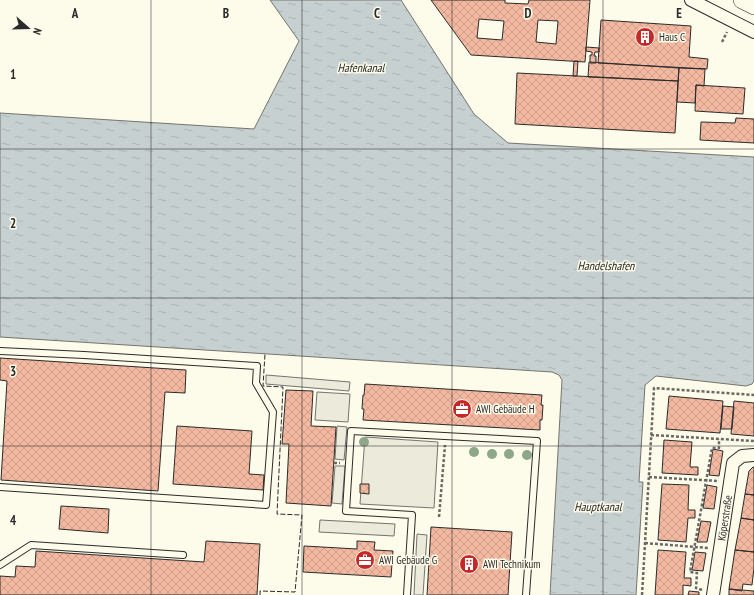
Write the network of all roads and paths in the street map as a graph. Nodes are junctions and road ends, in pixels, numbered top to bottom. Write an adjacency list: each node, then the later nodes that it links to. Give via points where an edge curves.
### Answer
1 (691, 0): 4 (street)
2 (742, 0): 3 (street)
3 (754, 6)
4 (754, 32)
5 (0, 351): 14 (lane, via 257,366 256,383 273,412 266,505)
6 (754, 395): 7 (path, via 654,388)
7 (651, 435): 9 (path); 11 (path)
8 (445, 436): 15 (path); 22 (lane, via 351,431 346,511 412,515); 23 (lane, via 537,441)
9 (720, 439): 10 (path, via 754,441); 12 (path, via 719,448 712,448)
10 (754, 455): 13 (street, Köperstraße, via 742,456 733,463)
11 (649, 477): 12 (path); 16 (path)
12 (706, 480): 13 (path); 17 (path)
13 (730, 481): 18 (street, Köperstraße)
14 (0, 487)
15 (439, 517)
16 (645, 543): 17 (path); 24 (path)
17 (694, 547): 18 (path); 21 (path, via 690,572 697,573 696,588)
18 (720, 549): 21 (street, Köperstraße)
19 (183, 555): 20 (lane, via 31,545)
20 (0, 565)
21 (713, 593)
22 (407, 595)
23 (526, 595)
24 (642, 595)

